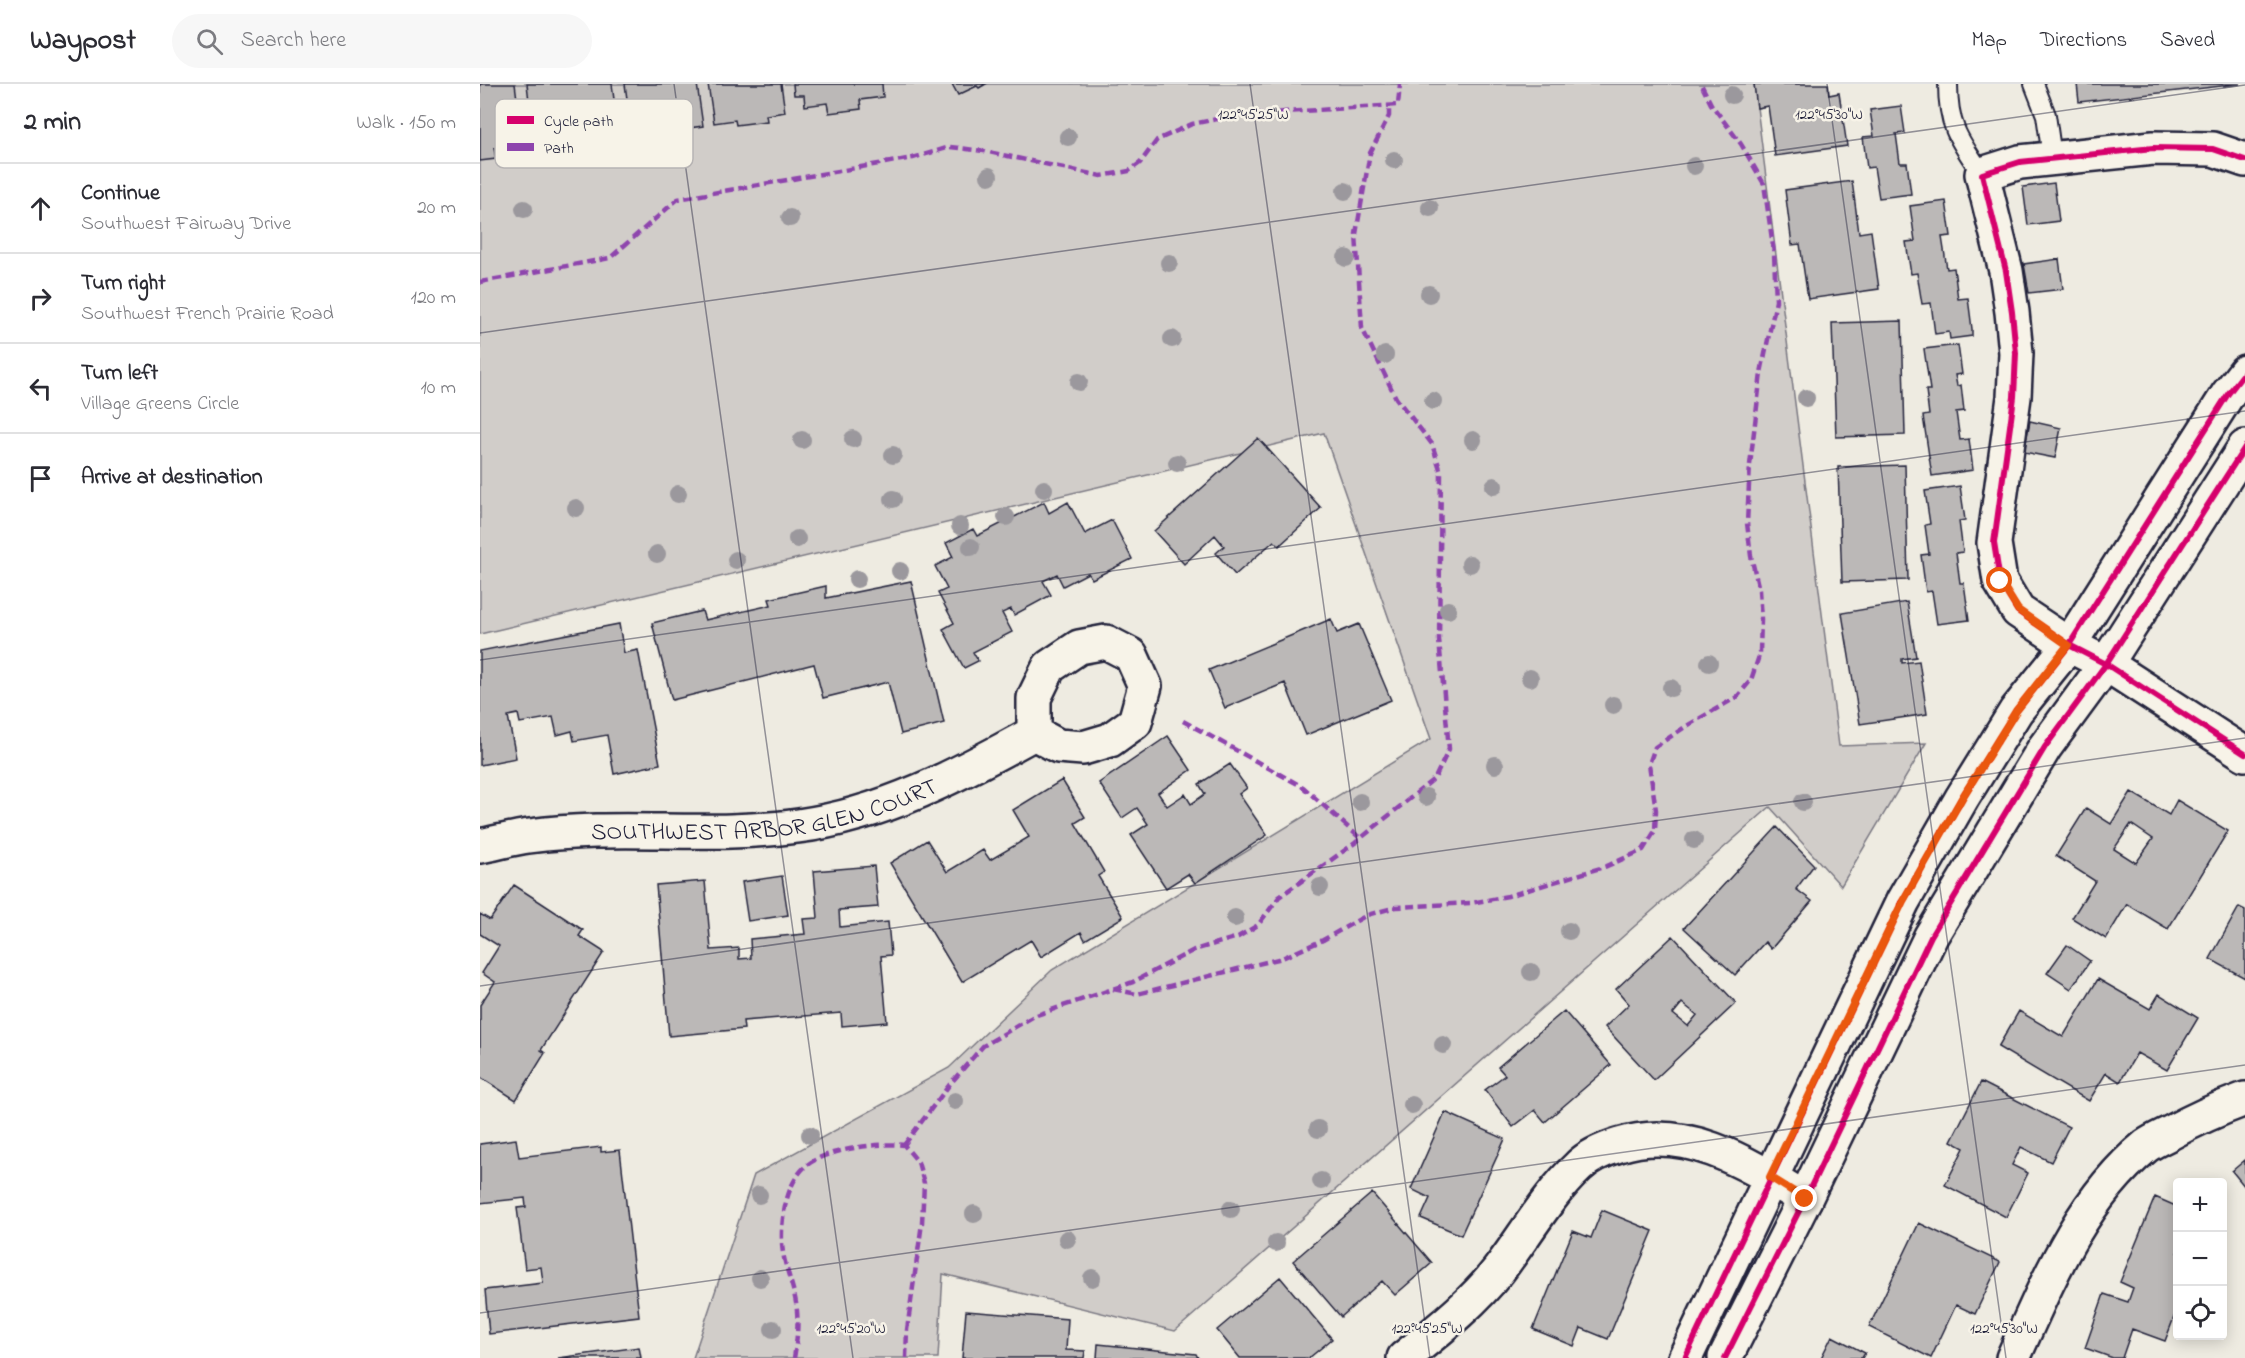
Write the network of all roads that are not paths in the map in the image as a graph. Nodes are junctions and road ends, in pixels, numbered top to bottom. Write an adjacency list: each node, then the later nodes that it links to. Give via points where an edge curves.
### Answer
1 (1948, 84): 5 (lane, via 1948,107 1956,135)
2 (2034, 84): 3 (lane, via 2046,115)
3 (2052, 157): 4 (street, via 2153,148 2212,149); 5 (street)
4 (2245, 160)
5 (1982, 174): 8 (street, via 2006,271 2016,353 2014,397 1994,543 2000,581 2018,610)
6 (2245, 372): 8 (street)
7 (2245, 447): 9 (street)
8 (2068, 645): 9 (street); 14 (street, via 2016,711 1903,901)
9 (2106, 664): 11 (street); 15 (street, via 2045,747 1931,936)
10 (1034, 733): 12 (street, SOUTHWEST ARBOR GLEN COURT, via 910,796 844,817 798,826 720,831 588,831 529,836)
11 (2245, 754)
12 (480, 846)
13 (2245, 1100): 19 (street, via 2201,1115 2147,1146 2105,1187 2081,1220)
14 (1770, 1177): 15 (street); 16 (street, via 1693,1142 1636,1139 1609,1148 1581,1163 1497,1273); 17 (street)
15 (1805, 1199): 18 (street)
16 (1404, 1358)
17 (1685, 1358)
18 (1725, 1358)
19 (2013, 1358)

